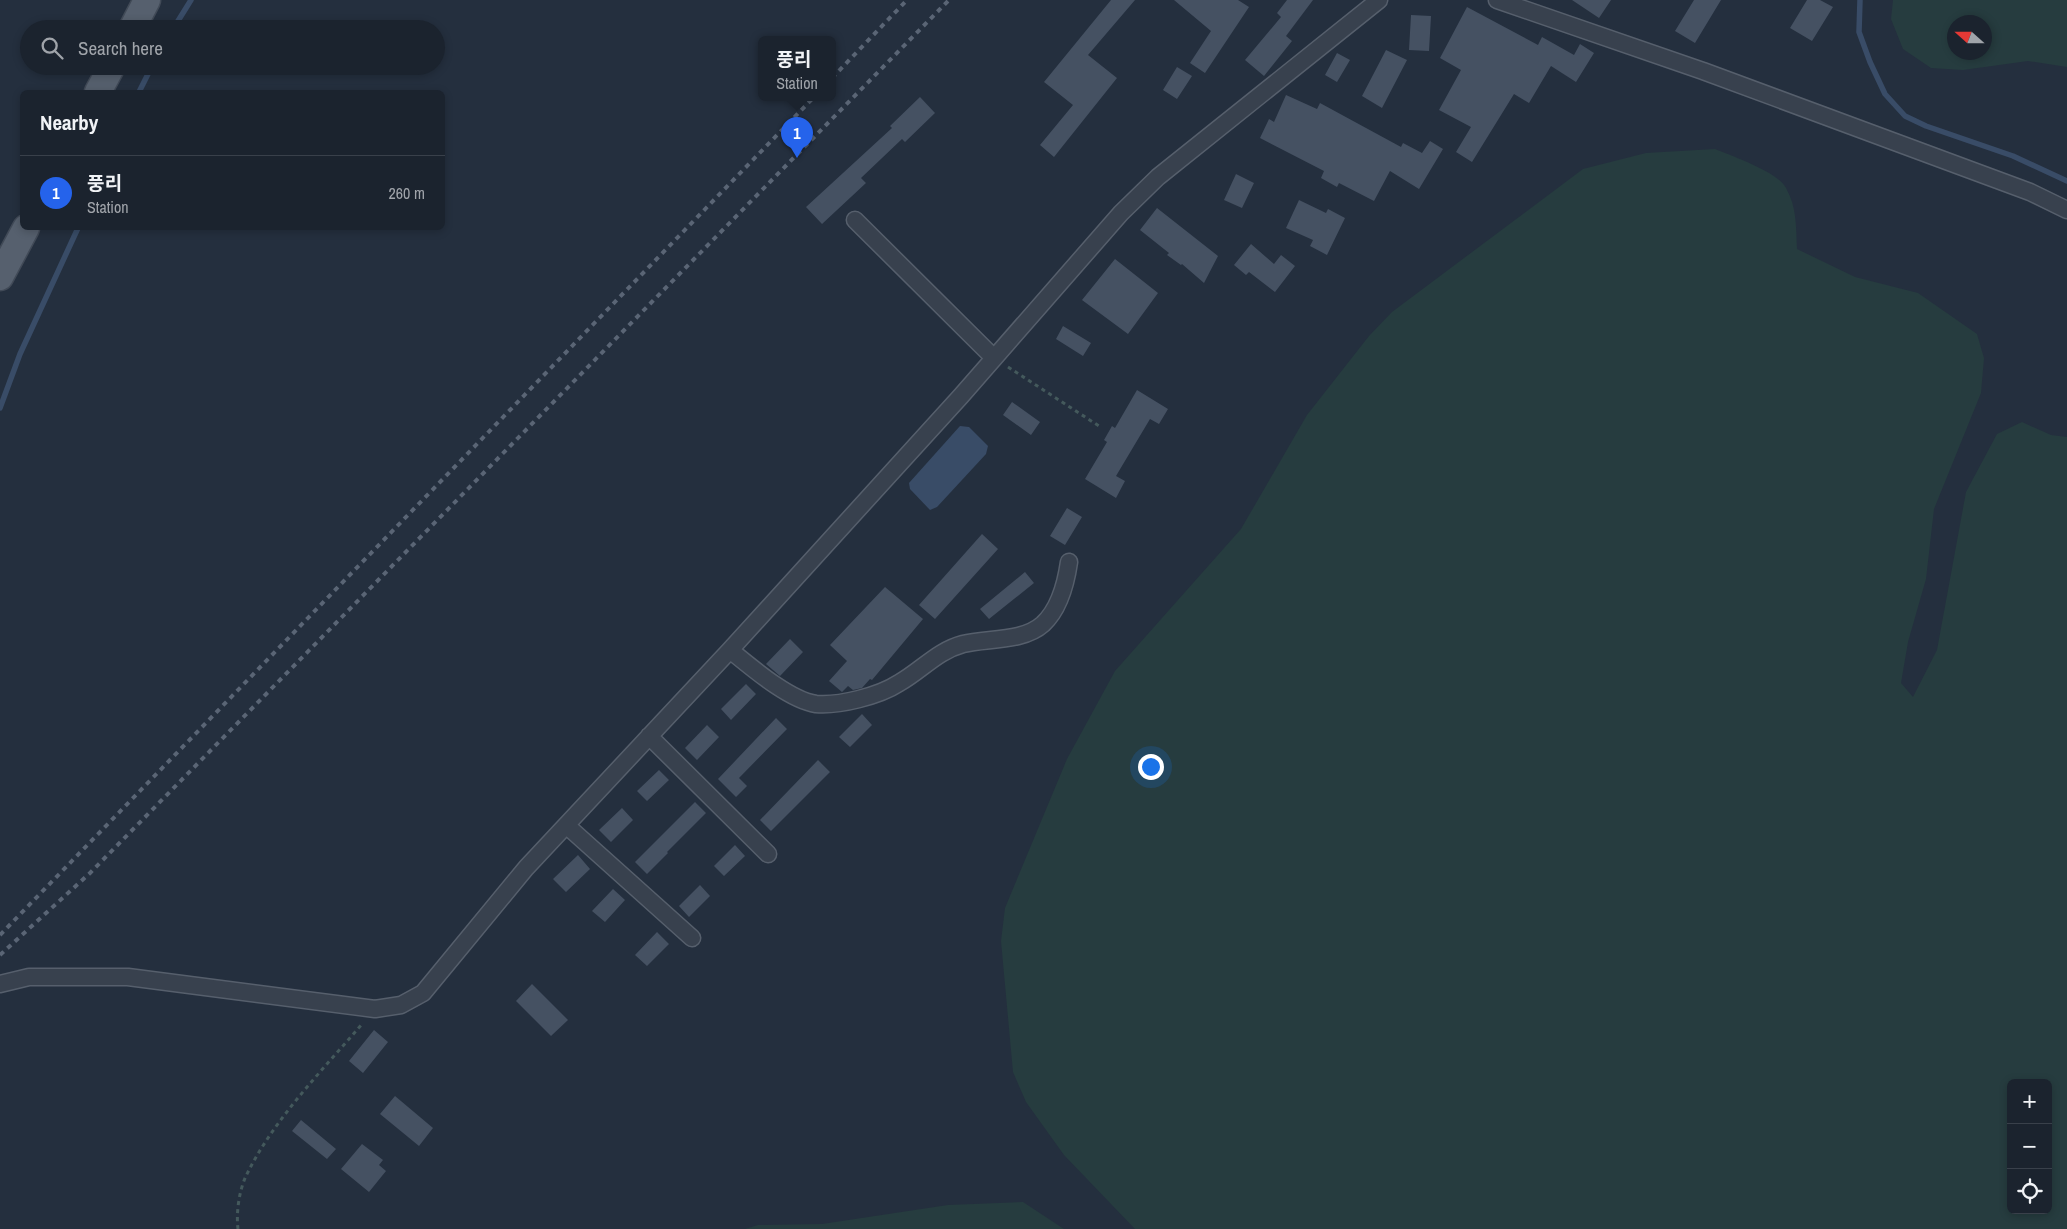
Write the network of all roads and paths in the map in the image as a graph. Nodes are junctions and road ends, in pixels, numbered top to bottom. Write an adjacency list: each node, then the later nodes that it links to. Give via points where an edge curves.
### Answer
1 (147, 0): 4 (main road)
2 (1379, 0): 11 (street, via 1158,177 1093,242)
3 (1497, 0): 7 (street, via 1703,71 2030,192)
4 (137, 20)
5 (107, 75): 6 (main road)
6 (99, 90)
7 (2067, 210)
8 (855, 220): 11 (street)
9 (25, 230): 10 (main road)
10 (0, 277)
11 (993, 357): 12 (path); 14 (street)
12 (1099, 426)
13 (1069, 562): 14 (street, via 1065,586 1043,624 1028,632 940,652 898,684 863,698 813,704 764,678)
14 (730, 650): 15 (street)
15 (648, 736): 16 (street); 17 (street)
16 (566, 825): 18 (street); 20 (street, via 423,992 401,1005)
17 (768, 854)
18 (692, 938)
19 (0, 984): 20 (street, via 29,977 128,977)
20 (375, 1008): 21 (path, via 268,1139 240,1194)
21 (238, 1229)

